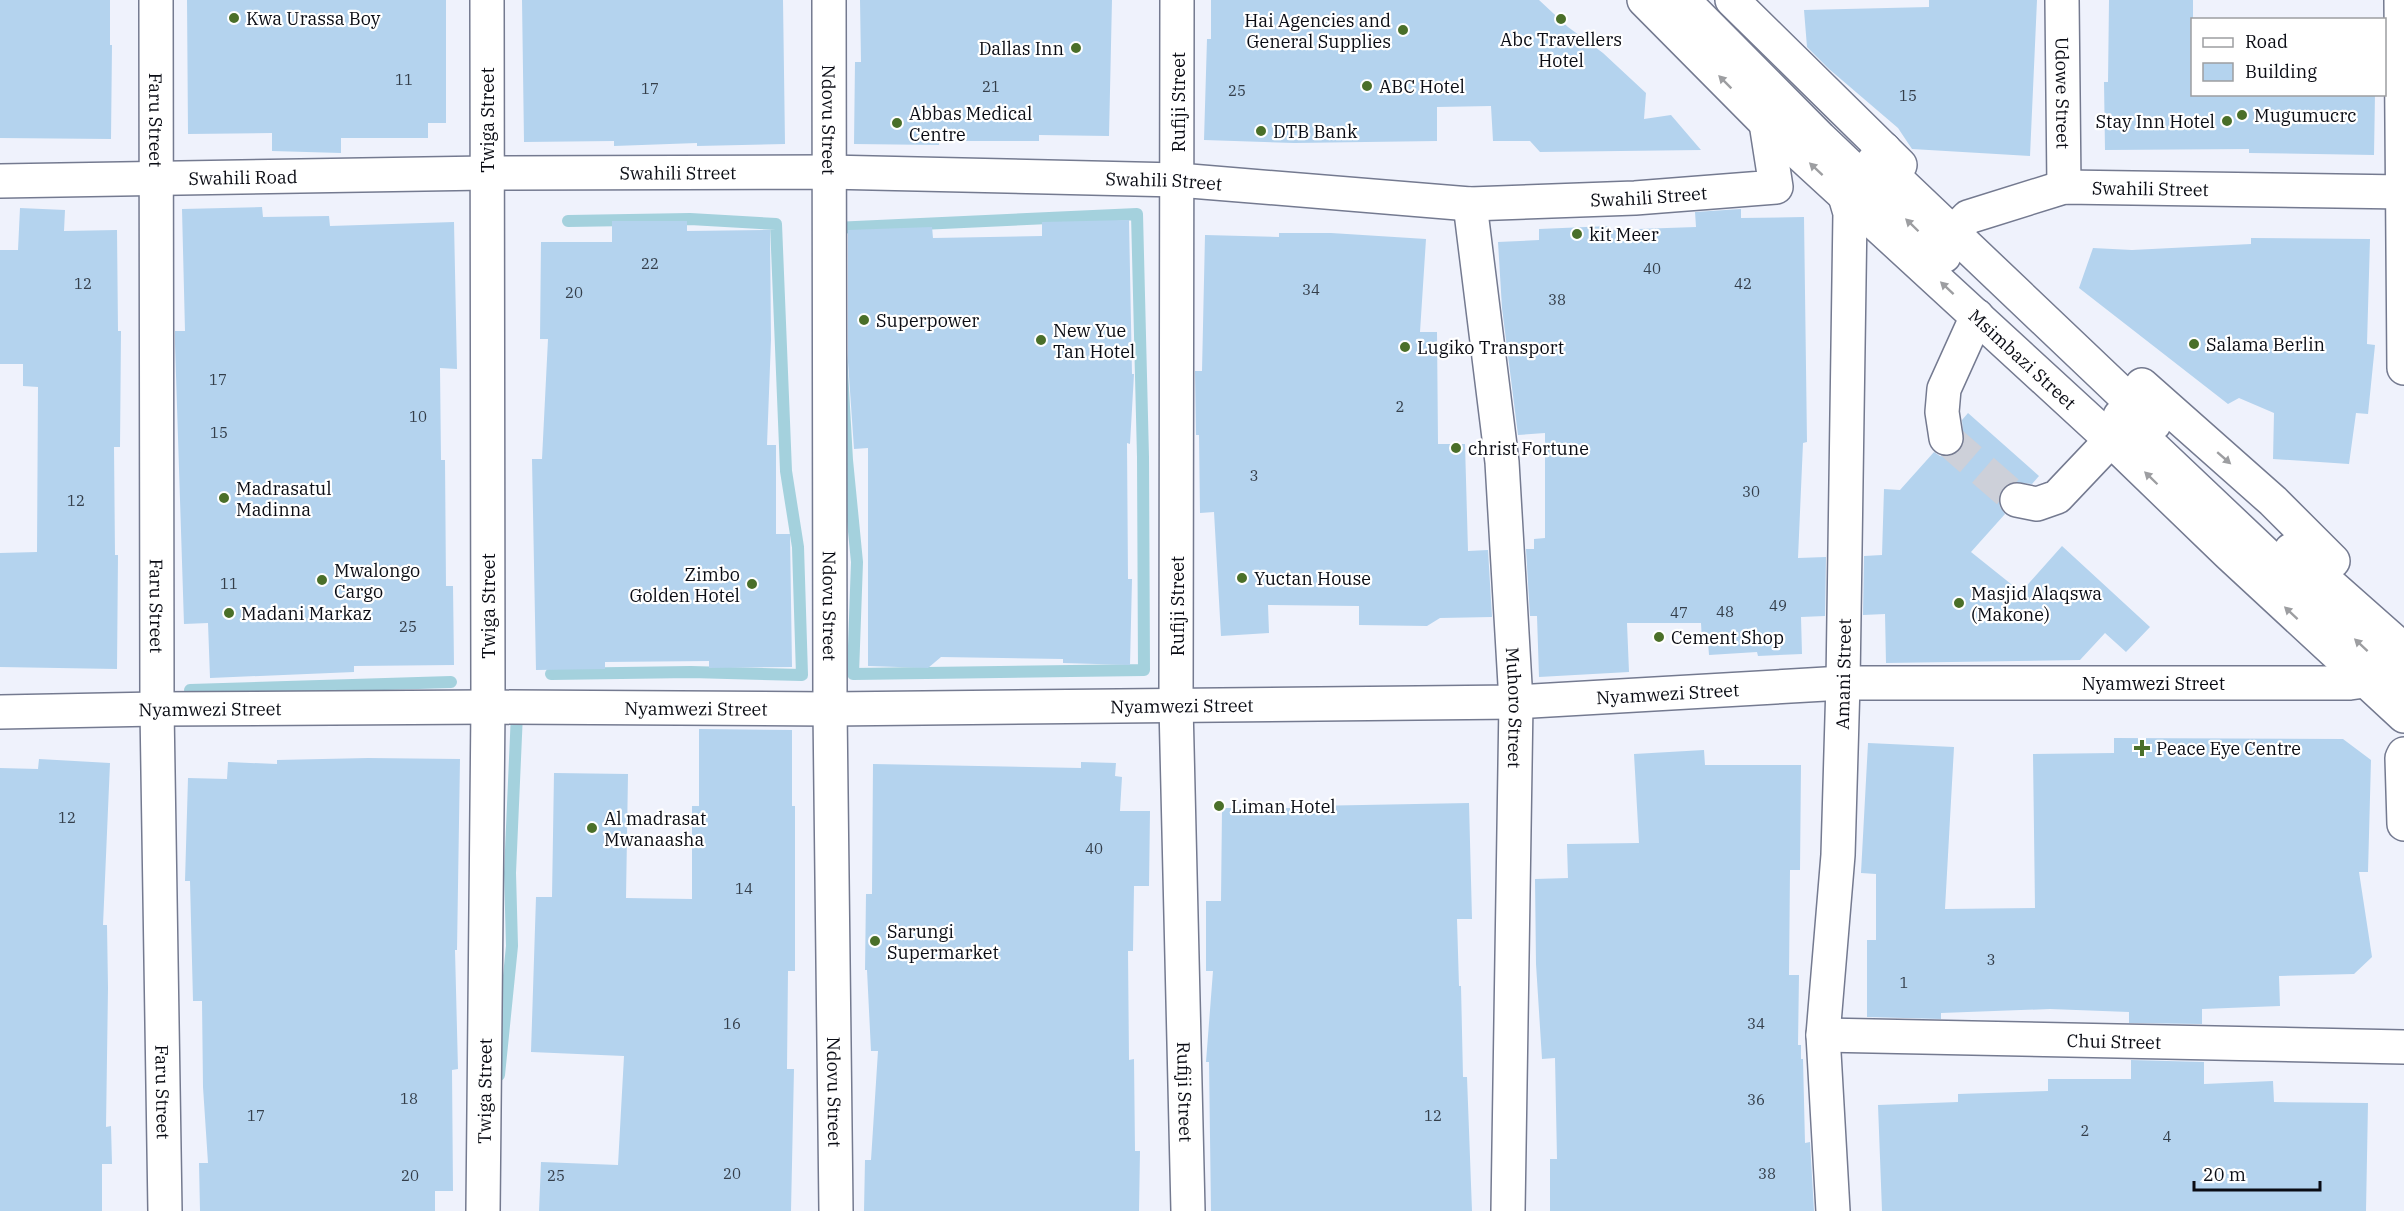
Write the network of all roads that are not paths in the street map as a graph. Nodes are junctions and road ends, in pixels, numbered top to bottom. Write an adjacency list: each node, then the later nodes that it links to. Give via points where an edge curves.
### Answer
1 (156, 0): 15 (street, Faru Street)
2 (487, 0): 14 (street, Twiga Street)
3 (829, 0): 13 (street, Ndovu Street)
4 (1178, 0): 16 (street, Rufiji Street)
5 (1644, 0): 11 (street, Msimbazi Street, one-way to 5)
6 (1683, 0): 12 (street, via 1820,138)
7 (1711, 0): 12 (street)
8 (1732, 0): 12 (street, Msimbazi Street)
9 (2062, 0): 18 (street, Udowe Street)
10 (2401, 0): 19 (street)
11 (1766, 123): 12 (street, Msimbazi Street, one-way to 11); 20 (street, Swahili Street, via 1776,187 1635,198)
12 (1867, 170): 21 (street, Msimbazi Street, one-way to 12); 21 (street); 30 (street, Amani Street, via 1850,213)
13 (828, 172): 14 (street, Swahili Street); 16 (street, Swahili Street); 36 (street, Ndovu Street)
14 (486, 173): 15 (street, Swahili Road); 34 (street, Twiga Street)
15 (157, 178): 17 (street, Swahili Road); 35 (street, Faru Street)
16 (1178, 180): 20 (street, Swahili Street); 33 (street, Rufiji Street)
17 (0, 181)
18 (2064, 187): 19 (street, Swahili Street); 21 (street, Swahili Street, via 1968,217)
19 (2403, 192): 23 (street)
20 (1470, 204): 32 (street, Muhoro Street, via 1502,462)
21 (1943, 243): 22 (street, Msimbazi Street, one-way to 21); 27 (street, Msimbazi Street, one-way to 27, via 2273,501); 28 (street); 31 (street, one-way to 21)
22 (1977, 316): 24 (street, via 1944,389); 25 (street, Msimbazi Street)
23 (2404, 368)
24 (1946, 438)
25 (2111, 440): 26 (street, via 2057,497 2037,504); 29 (street, Msimbazi Street, one-way to 25)
26 (2017, 500)
27 (2404, 632)
28 (2404, 650)
29 (2364, 681): 30 (street, Nyamwezi Street); 38 (street, Msimbazi Street)
30 (1843, 683): 32 (street, Nyamwezi Street); 41 (street, Amani Street, via 1838,855)
31 (2404, 685)
32 (1516, 702): 33 (street, Nyamwezi Street); 47 (street, Muhoro Street)
33 (1176, 705): 36 (street, Nyamwezi Street); 46 (street, Rufiji Street)
34 (488, 707): 35 (street, Nyamwezi Street); 36 (street, Nyamwezi Street); 44 (street, Twiga Street)
35 (157, 709): 37 (street, Nyamwezi Street); 43 (street, Faru Street)
36 (830, 709): 45 (street, Ndovu Street)
37 (0, 712)
38 (2404, 716)
39 (2404, 754): 40 (street)
40 (2404, 824)
41 (1823, 1035): 42 (street, Chui Street); 48 (street, Amani Street)
42 (2404, 1047)
43 (165, 1211)
44 (483, 1211)
45 (836, 1211)
46 (1188, 1211)
47 (1508, 1211)
48 (1833, 1211)

